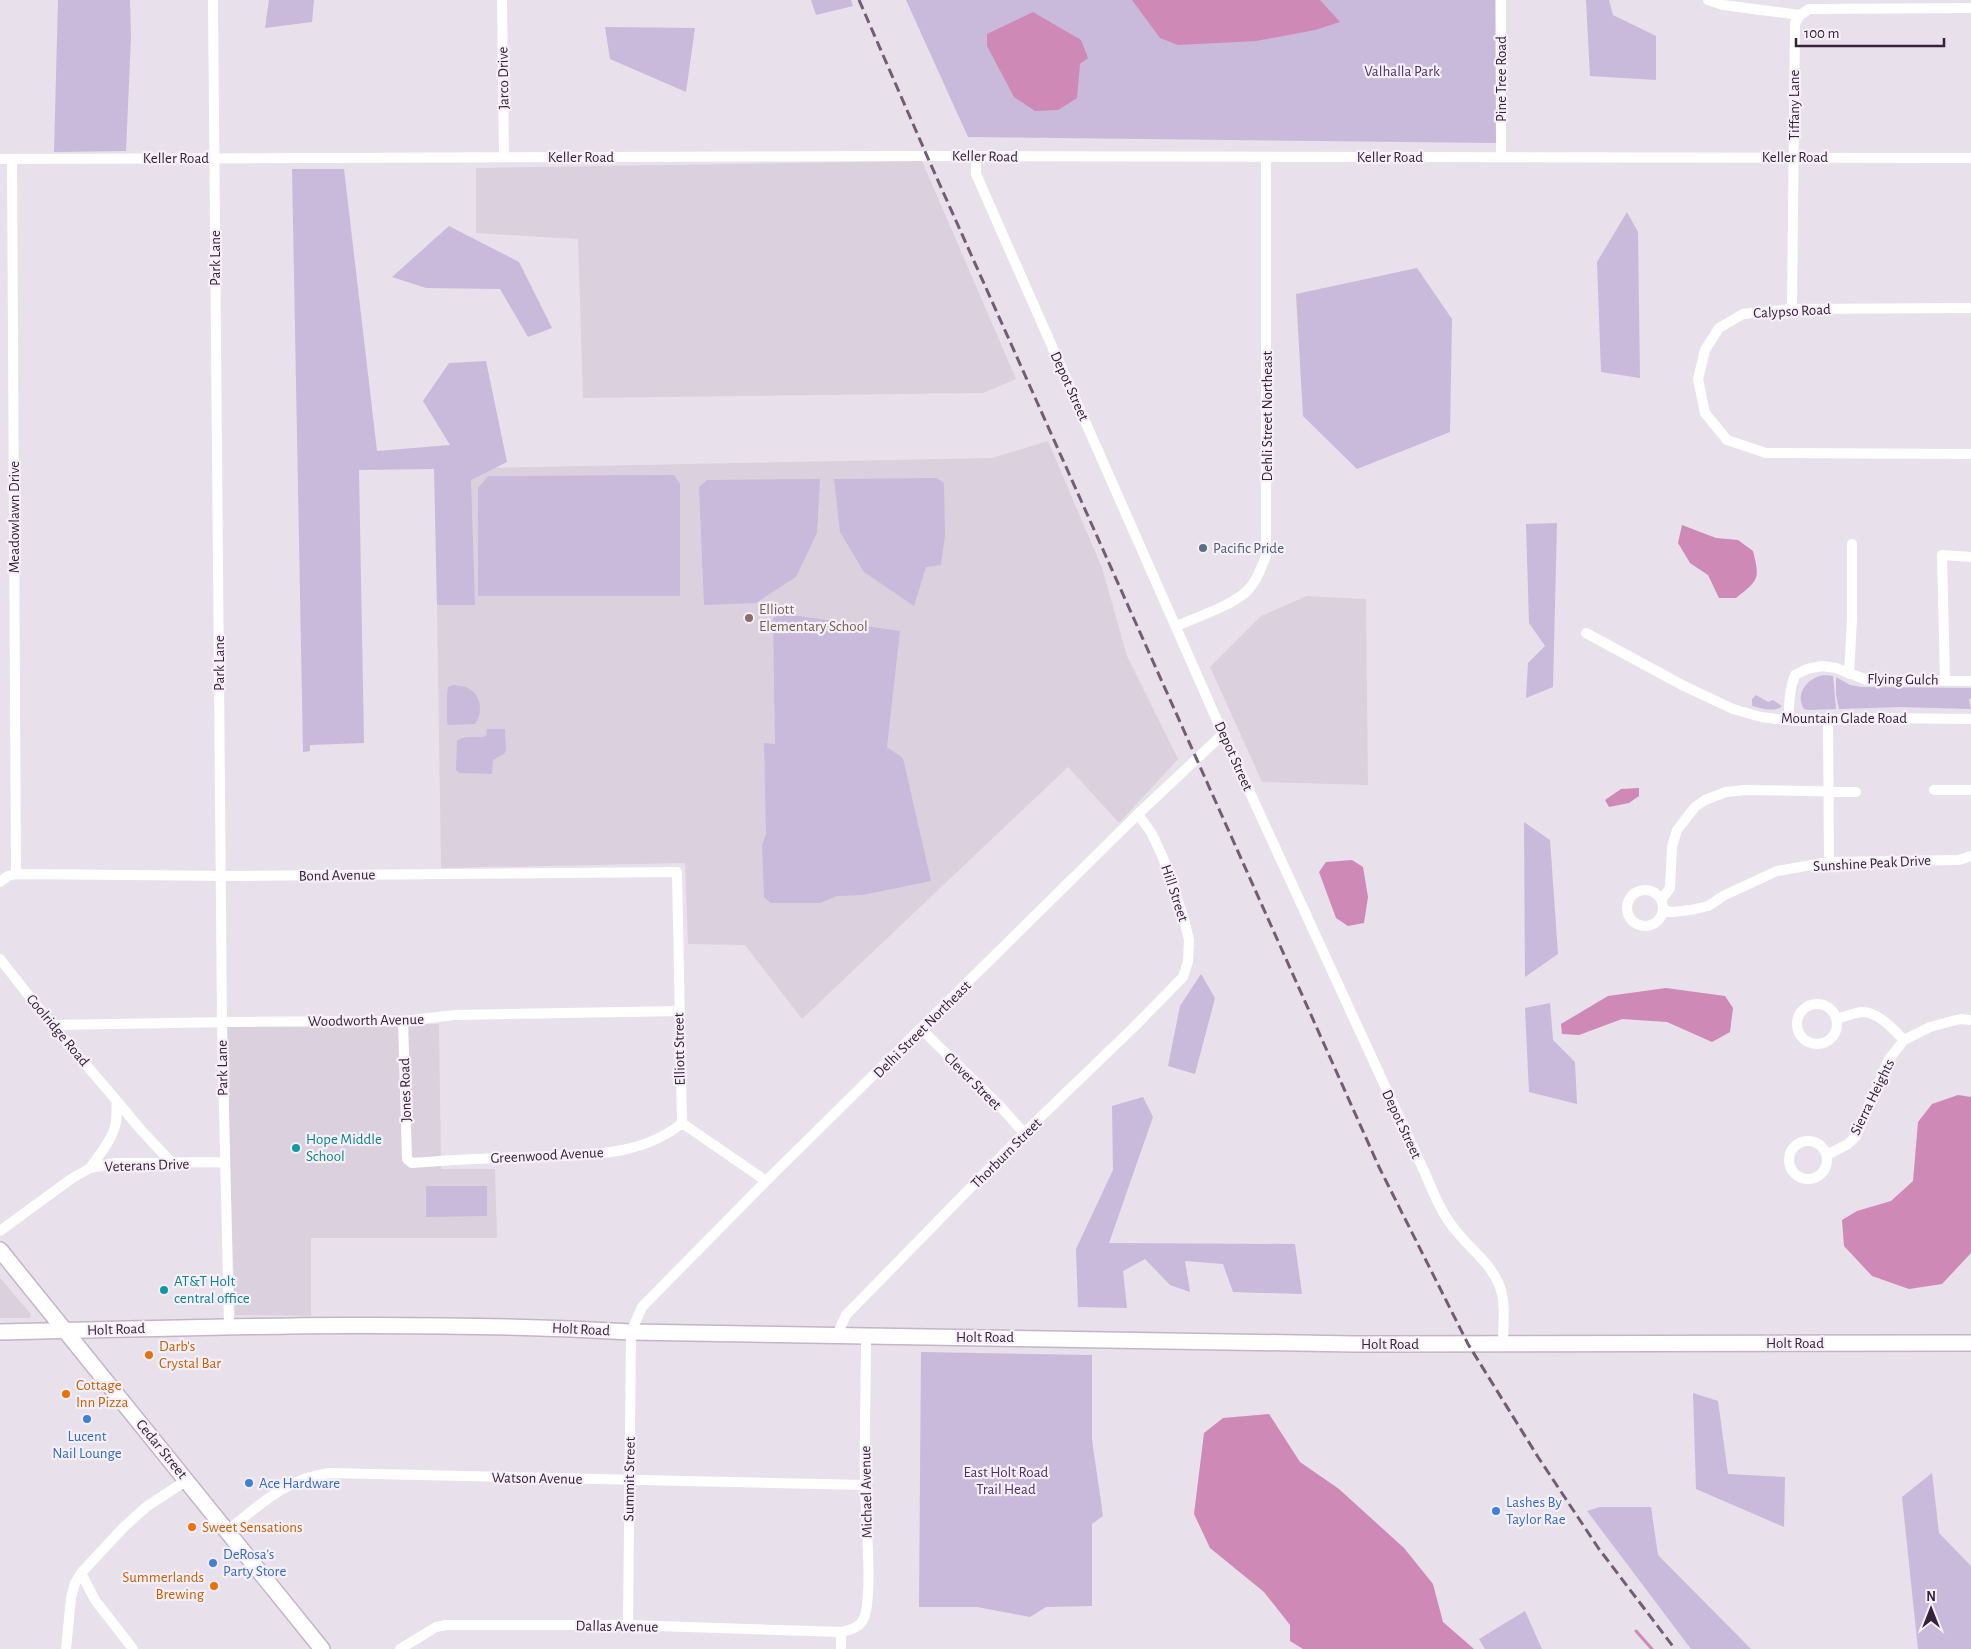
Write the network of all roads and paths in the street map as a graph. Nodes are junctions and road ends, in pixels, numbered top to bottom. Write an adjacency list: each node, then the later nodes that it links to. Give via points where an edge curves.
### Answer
1 (213, 0): 12 (street, Park Lane)
2 (502, 0): 8 (street, Jarco Drive)
3 (1501, 0): 10 (street, Pine Tree Road)
4 (1708, 0): 6 (street, via 1723,5)
5 (1971, 8): 6 (street, via 1809,10)
6 (1800, 15): 11 (street, Tiffany Lane, via 1794,32)
7 (976, 156): 8 (street, Keller Road); 9 (street, Keller Road); 21 (street, Depot Street, via 976,174)
8 (504, 157): 12 (street, Keller Road)
9 (1266, 157): 10 (street, Keller Road); 21 (street, Dehli Street Northeast, via 1266,556 1247,591 1231,602)
10 (1501, 157): 11 (street, Keller Road)
11 (1794, 157): 13 (street, Keller Road); 17 (street, Tiffany Lane)
12 (214, 158): 15 (street, Keller Road); 39 (street, Park Lane)
13 (1971, 158)
14 (0, 159): 15 (street, Keller Road)
15 (12, 159): 38 (street, Meadowlawn Drive)
16 (1971, 308): 17 (street, Calypso Road)
17 (1792, 309): 18 (street, Calypso Road, via 1742,314 1718,328 1705,350 1698,378 1706,413 1727,440 1766,452)
18 (1971, 454)
19 (1852, 544): 23 (street)
20 (1971, 557): 24 (street, via 1942,555)
21 (1177, 626): 29 (street, Depot Street)
22 (1586, 633): 27 (street, Mountain Glade Road, via 1733,709)
23 (1849, 674): 24 (street, Flying Gulch, via 1867,680); 27 (street, Flying Gulch, via 1822,666 1795,675 1789,696)
24 (1946, 680): 25 (street, Flying Gulch)
25 (1971, 681)
26 (1971, 719): 28 (street, Mountain Glade Road)
27 (1789, 720): 28 (street, Mountain Glade Road)
28 (1828, 720): 32 (street)
29 (1223, 734): 34 (street, Delhi Street Northeast); 69 (street, Depot Street, via 1438,1201 1457,1233 1490,1268 1500,1286 1504,1301)
30 (1934, 790): 31 (street)
31 (1971, 790)
32 (1829, 791): 33 (street); 36 (street); 36 (street, Sunshine Peak Drive, via 1736,791 1705,800 1676,830 1670,888 1662,905 1672,912 1708,906 1777,872)
33 (1856, 792)
34 (1138, 814): 42 (street, Hill Street, via 1163,858 1184,919 1189,940 1188,962); 49 (street, Delhi Street Northeast)
35 (1971, 856): 36 (street, Sunshine Peak Drive, via 1959,860)
36 (1829, 862)
37 (677, 872): 39 (street, Bond Avenue); 43 (street, Elliott Street)
38 (16, 874): 39 (street, Bond Avenue); 40 (street, Bond Avenue)
39 (221, 876): 47 (street, Park Lane)
40 (0, 882)
41 (0, 959): 48 (street, Coolridge Road)
42 (1183, 977): 53 (street, Thorburn Street)
43 (679, 1011): 46 (street, Woodworth Avenue, via 455,1015); 52 (street, Elliott Street)
44 (1836, 1019): 50 (street, via 1861,1012 1870,1013)
45 (1971, 1020): 50 (street, Sierra Heights, via 1960,1019 1930,1027)
46 (403, 1021): 47 (street, Woodworth Avenue); 55 (street, Jones Road)
47 (222, 1022): 48 (street, Woodworth Avenue); 56 (street, Park Lane)
48 (52, 1026): 51 (street, Coolridge Road)
49 (922, 1029): 53 (street, Clever Street); 59 (street, Delhi Street Northeast)
50 (1904, 1040): 54 (street, Sierra Heights, via 1889,1059 1856,1136)
51 (116, 1101): 57 (street, Coolridge Road); 58 (street, via 116,1122 112,1134)
52 (682, 1123): 55 (street, Greenwood Avenue, via 652,1142 608,1153 412,1163); 59 (street)
53 (1024, 1133): 66 (street, Thorburn Street, via 846,1316)
54 (1827, 1155)
55 (407, 1158)
56 (224, 1162): 57 (street, Veterans Drive); 62 (street, Park Lane)
57 (172, 1163): 58 (street, Veterans Drive, via 115,1163)
58 (90, 1168): 60 (street, Veterans Drive)
59 (766, 1182): 65 (street, Delhi Street Northeast, via 642,1307)
60 (0, 1231)
61 (0, 1250): 63 (main road, Cedar Street)
62 (229, 1326): 63 (main road, Holt Road); 65 (main road, Holt Road, via 536,1327)
63 (64, 1330): 64 (main road, Holt Road); 70 (main road, Cedar Street)
64 (0, 1332)
65 (631, 1332): 66 (main road, Holt Road); 71 (street, Summit Street)
66 (837, 1335): 67 (main road, Holt Road)
67 (866, 1336): 69 (main road, Holt Road); 72 (street, Michael Avenue)
68 (1971, 1343): 69 (main road, Holt Road)
69 (1503, 1344)
70 (187, 1480): 73 (main road, Cedar Street); 74 (street, via 146,1507)
71 (629, 1480): 72 (street, Watson Avenue); 73 (street, Watson Avenue, via 315,1475 278,1490); 75 (street, Summit Street)
72 (865, 1485): 76 (street, Michael Avenue, via 868,1595 865,1616 857,1627)
73 (228, 1531): 79 (main road, Cedar Street)
74 (81, 1572): 77 (street, via 74,1583 71,1598); 78 (street, via 95,1600)
75 (628, 1625): 76 (street, Dallas Avenue); 80 (street, Dallas Avenue, via 446,1625 436,1627)
76 (841, 1632): 81 (street)
77 (66, 1649)
78 (134, 1649)
79 (322, 1649)
80 (400, 1649)
81 (841, 1649)

